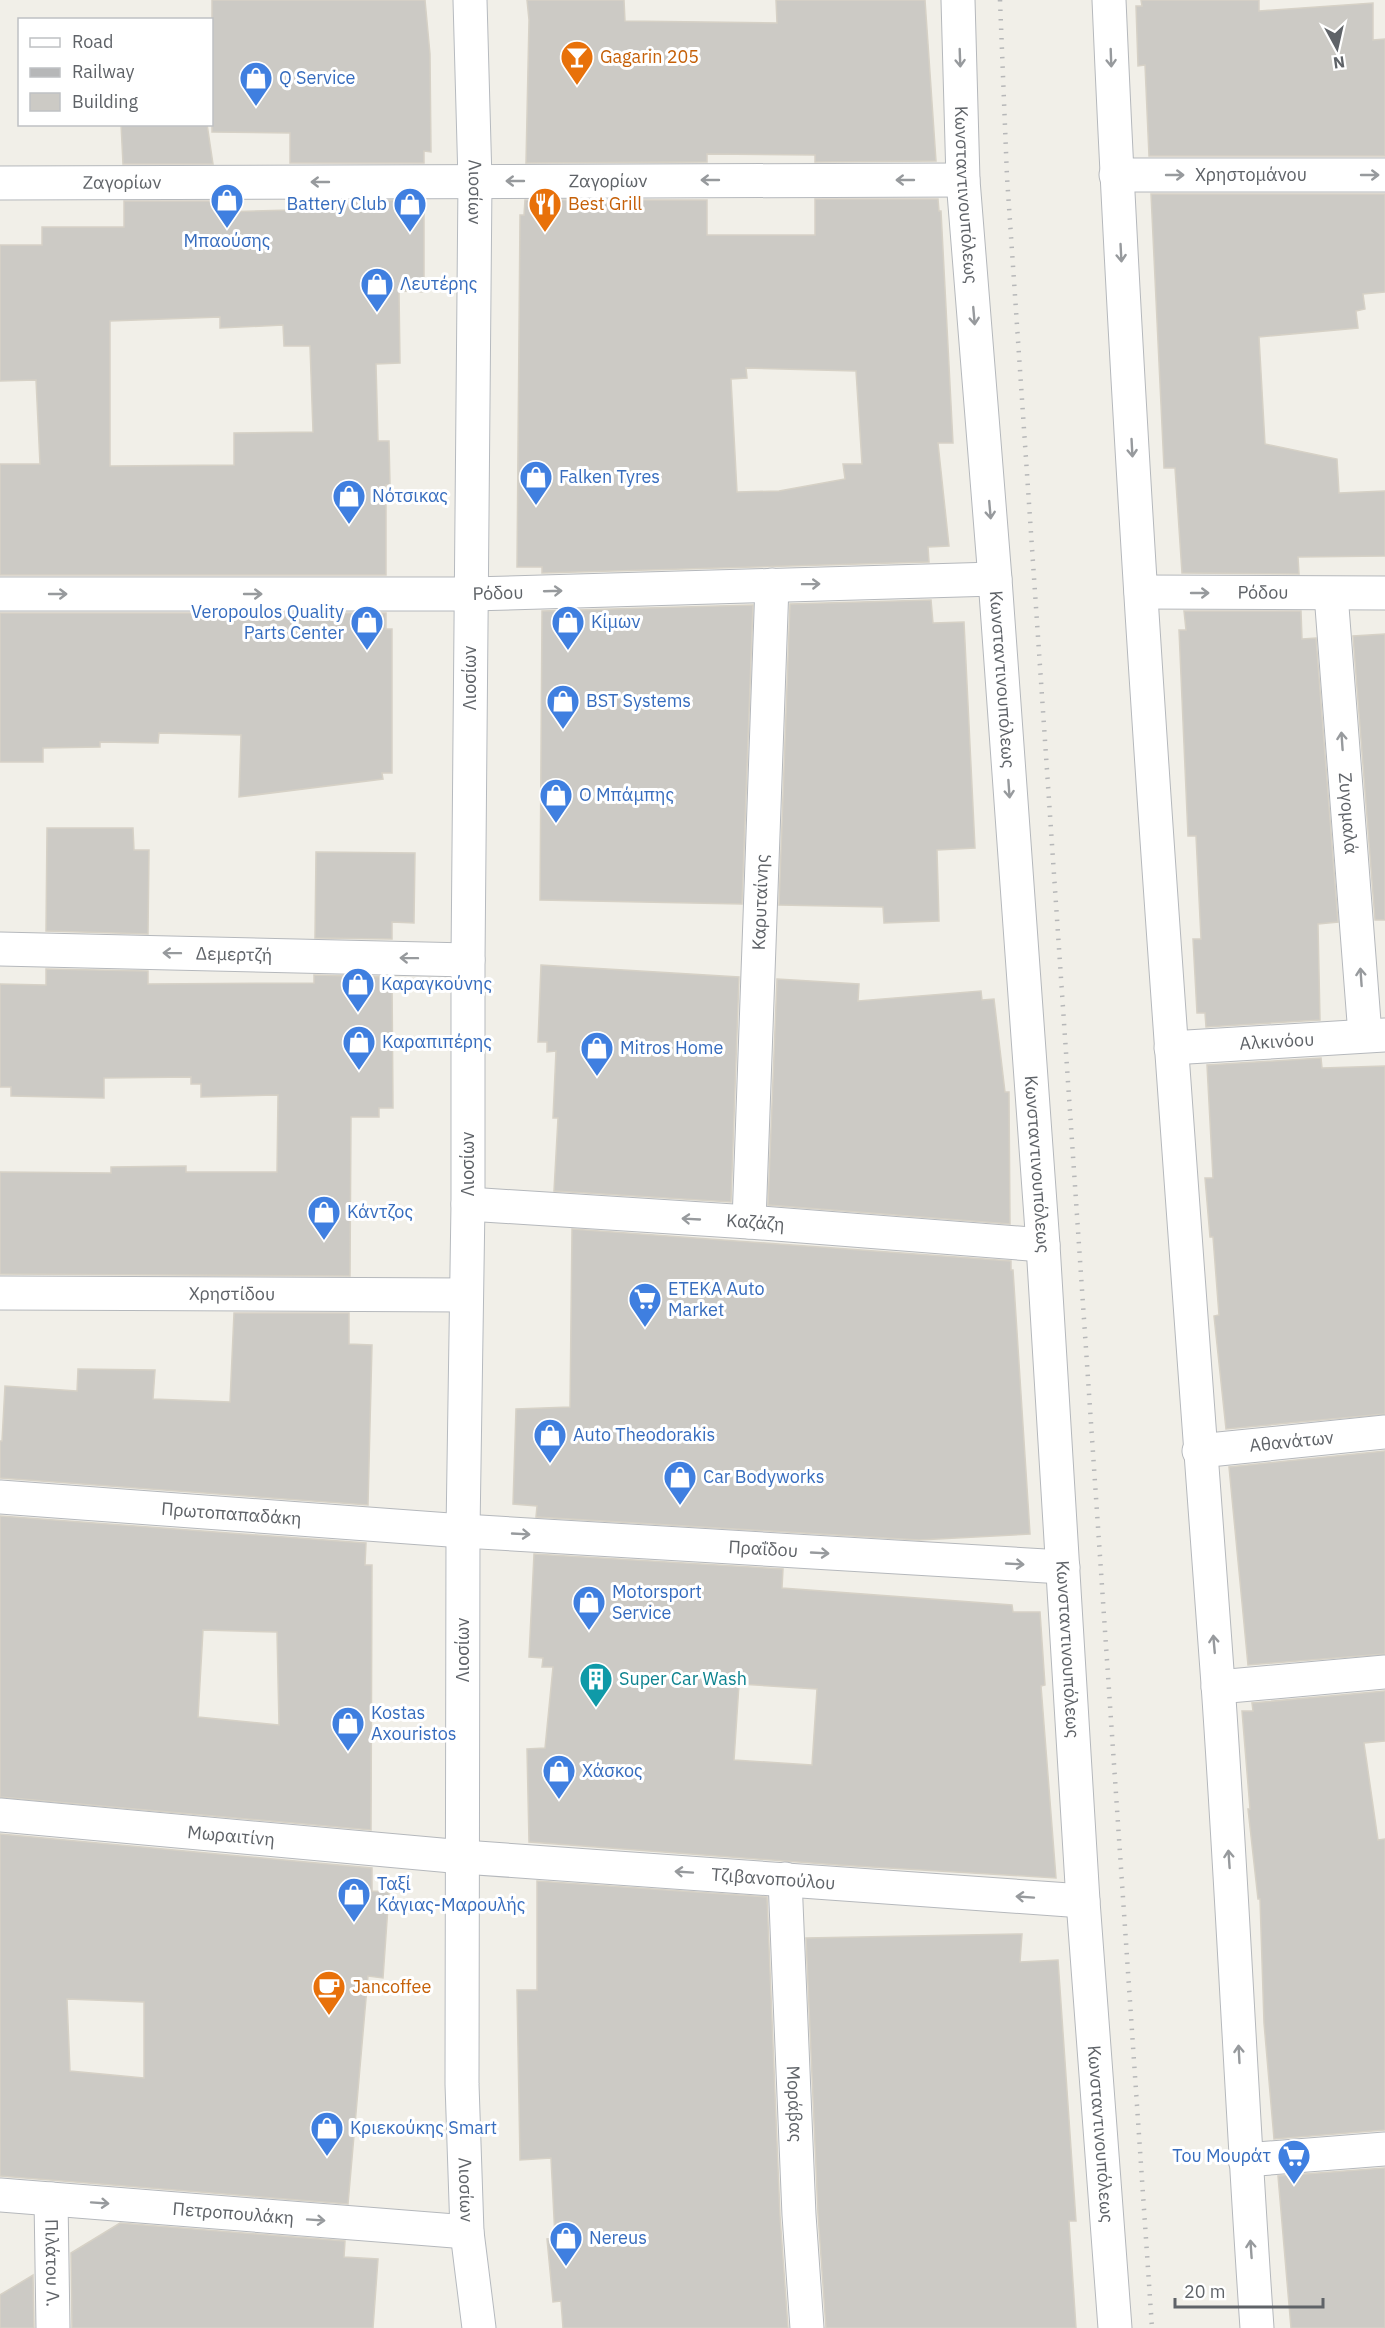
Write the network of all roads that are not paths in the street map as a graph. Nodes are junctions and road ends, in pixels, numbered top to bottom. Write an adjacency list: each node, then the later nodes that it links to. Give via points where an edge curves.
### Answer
1 (470, 0): 7 (street, Λιοσίων)
2 (958, 0): 6 (street, Κωνσταντινουπόλεως, one-way to 6)
3 (1109, 0): 4 (street, one-way to 4)
4 (1116, 175): 5 (street, Χρηστομάνου, one-way to 5); 11 (street, one-way to 11)
5 (1385, 175)
6 (963, 180): 7 (street, Ζαγορίων, one-way to 7); 9 (street, Κωνσταντινουπόλεως, one-way to 9)
7 (475, 181): 8 (street, Ζαγορίων, one-way to 8); 14 (street, Λιοσίων)
8 (0, 183)
9 (995, 579): 10 (street, Ρόδου, one-way to 9); 22 (street, Κωνσταντινουπόλεως, one-way to 22)
10 (772, 585): 14 (street, Ρόδου, one-way to 10); 21 (street, Καρυταίνης)
11 (1142, 592): 15 (street, Ρόδου, one-way to 15); 19 (street)
12 (1385, 593): 15 (street, Ρόδου)
13 (0, 594): 14 (street, Ρόδου, one-way to 14)
14 (471, 594): 17 (street, Λιοσίων)
15 (1331, 594): 18 (street, Ζυγομαλά, one-way to 15)
16 (0, 949): 17 (street, Δεμερτζή, one-way to 16)
17 (468, 960): 20 (street, Λιοσίων)
18 (1375, 1035): 19 (street, Αλκινόου)
19 (1171, 1048): 26 (street)
20 (468, 1204): 21 (street, Καζάζη, one-way to 20); 24 (street, Λιοσίων)
21 (749, 1222): 22 (street, Καζάζη)
22 (1043, 1245): 29 (street, Κωνσταντινουπόλεως)
23 (0, 1293): 24 (street, Χρηστίδου)
24 (466, 1295): 28 (street, Λιοσίων)
25 (1385, 1432): 26 (street, Αθανάτων)
26 (1199, 1451): 31 (street, one-way to 26)
27 (0, 1497): 28 (street, Πρωτοπαπαδάκη)
28 (463, 1531): 29 (street, Πραΐδου, one-way to 29); 33 (street, Λιοσίων)
29 (1063, 1567): 35 (street, Κωνσταντινουπόλεως)
30 (1385, 1672): 31 (street)
31 (1218, 1687): 37 (street, one-way to 31)
32 (0, 1815): 33 (street, Μωραιτίνη)
33 (463, 1857): 34 (street, Τζιβανοπούλου, one-way to 33); 40 (street, Λιοσίων, via 462,2084)
34 (785, 1879): 35 (street, Τζιβανοπούλου, one-way to 34); 43 (street, Μοράβας)
35 (1083, 1901): 44 (street, Κωνσταντινουπόλεως)
36 (1385, 2149): 37 (street)
37 (1245, 2160): 45 (street, one-way to 37)
38 (0, 2195): 39 (street, Πετροπουλάκη)
39 (51, 2199): 40 (street, Πετροπουλάκη, one-way to 40); 41 (street, Πιλάτου Λ.)
40 (467, 2232): 42 (street, Λιοσίων)
41 (53, 2328)
42 (478, 2328)
43 (807, 2328)
44 (1115, 2328)
45 (1257, 2328)

